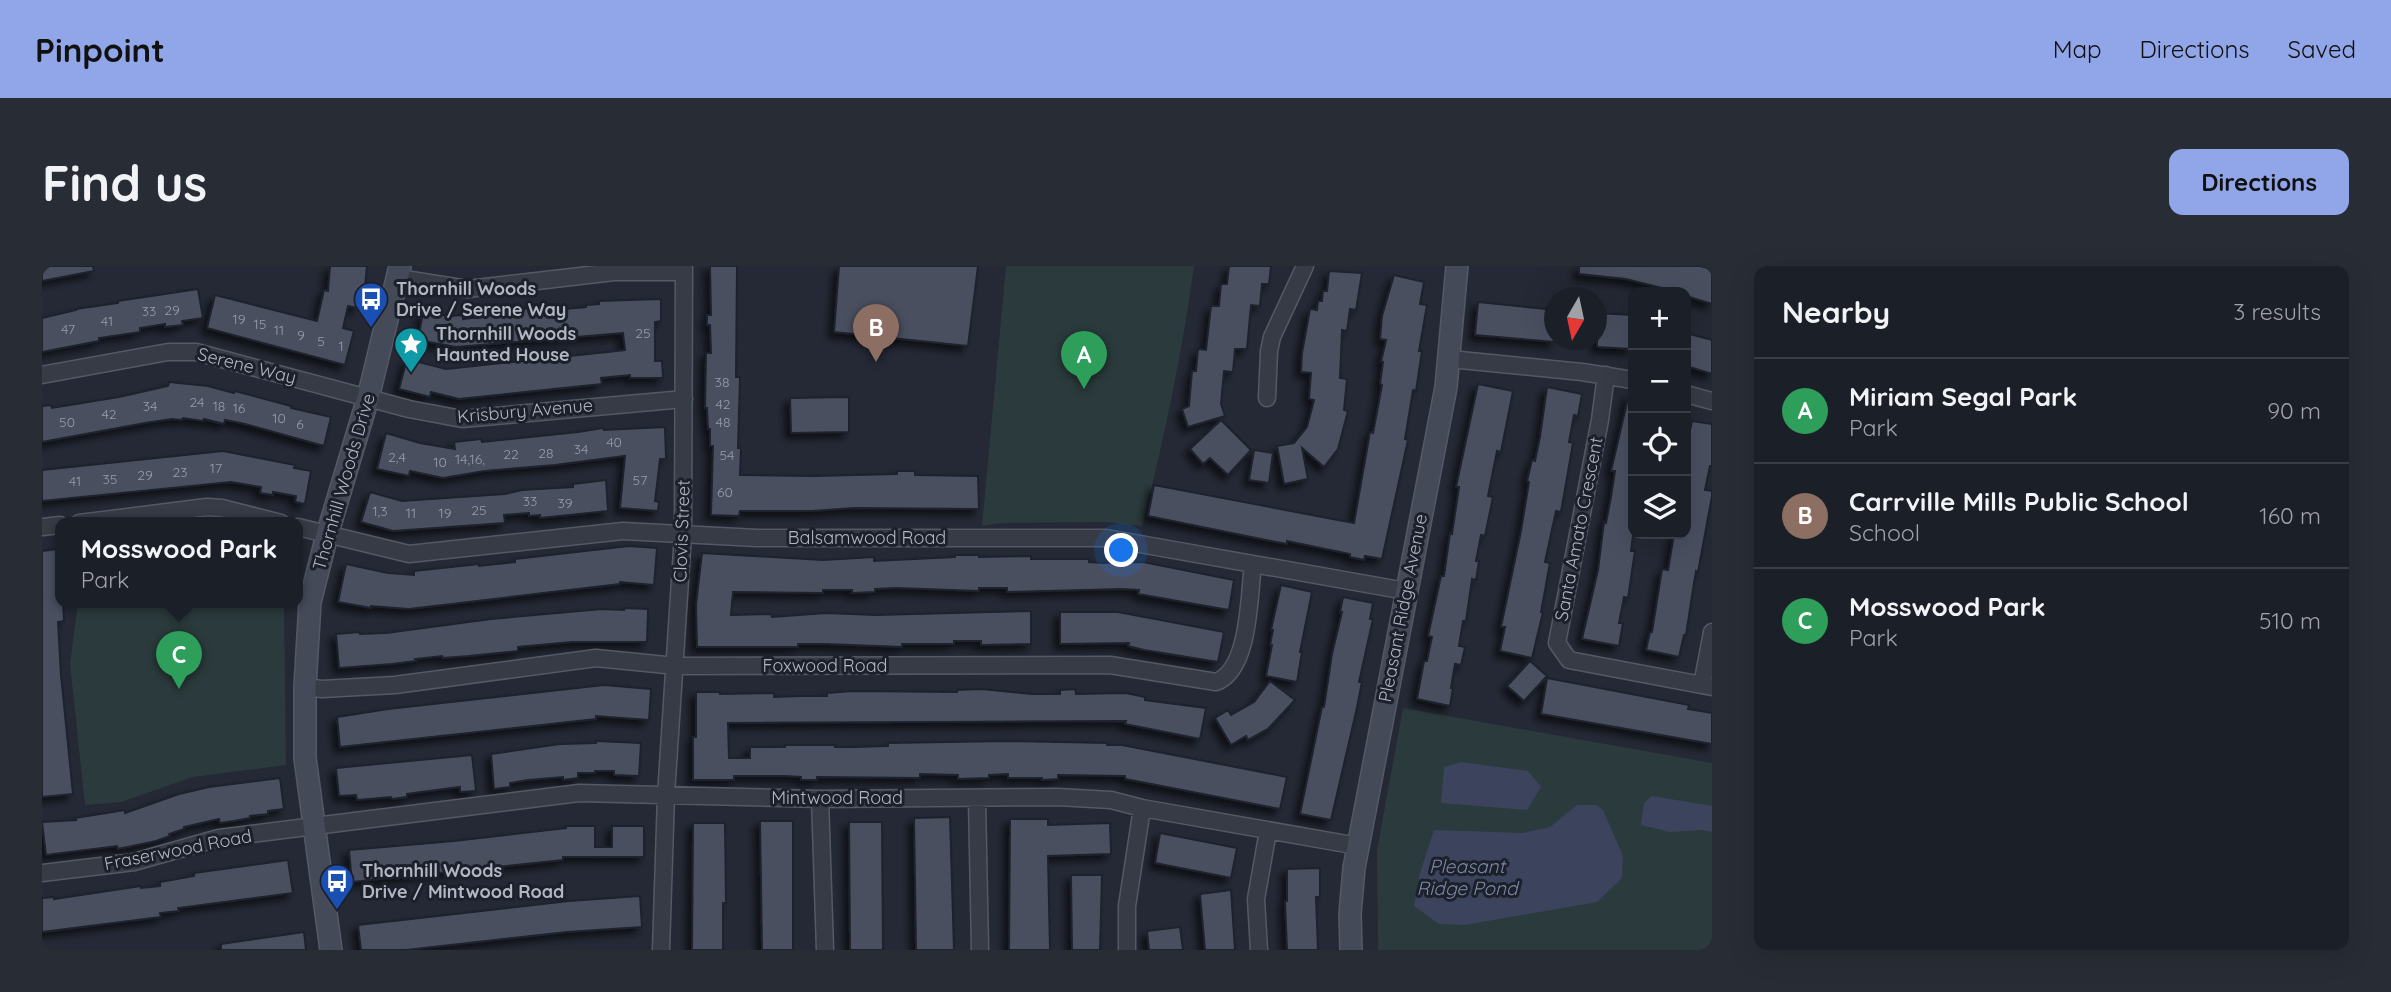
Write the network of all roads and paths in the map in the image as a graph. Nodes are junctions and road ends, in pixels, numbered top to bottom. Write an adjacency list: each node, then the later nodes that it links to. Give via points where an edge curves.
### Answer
1 (1305, 266): 11 (street, via 1272,337)
2 (1457, 266): 5 (street, Pleasant Ridge Avenue)
3 (684, 269): 4 (street, via 468,289); 12 (street, Clovis Street)
4 (399, 272): 10 (street, Thornhill Woods Drive)
5 (1450, 359): 7 (street); 20 (street, Pleasant Ridge Avenue)
6 (42, 375): 10 (street, Serene Way, via 167,352 195,352)
7 (1606, 375): 8 (street); 23 (street, Santa Amato Crescent, via 1557,643 1569,660)
8 (1628, 379)
9 (1691, 395): 13 (street)
10 (369, 398): 12 (street, Krisbury Avenue, via 462,419); 18 (street, Thornhill Woods Drive)
11 (1267, 398)
12 (684, 399): 17 (street, Clovis Street)
13 (1712, 401)
14 (127, 517): 15 (street, via 207,507)
15 (257, 517)
16 (303, 528): 18 (street, Balsamwood Road)
17 (683, 534): 18 (street, Balsamwood Road, via 623,531 409,554); 19 (street, Balsamwood Road, via 1106,538); 22 (street, Clovis Street)
18 (327, 535): 24 (street, Thornhill Woods Drive, via 310,602)
19 (1254, 564): 20 (street, Balsamwood Road); 22 (street, Foxwood Road, via 1240,654 1229,673 1216,682 1110,665)
20 (1406, 591): 31 (street, Pleasant Ridge Avenue)
21 (1712, 632): 23 (street)
22 (676, 666): 24 (street, Foxwood Road, via 596,658 395,685); 25 (street, Clovis Street)
23 (1707, 686)
24 (305, 687): 29 (street, Thornhill Woods Drive, via 305,758)
25 (666, 795): 26 (street, Mintwood Road); 29 (street, Mintwood Road, via 579,793); 34 (street, Clovis Street)
26 (820, 799): 27 (street, Mintwood Road); 35 (street)
27 (977, 799): 28 (street, Mintwood Road, via 1057,797 1111,800); 36 (street)
28 (1142, 808): 30 (street, Mintwood Road); 37 (street, via 1127,906)
29 (314, 826): 32 (street, Fraserwood Road, via 219,838 134,862); 33 (street, Thornhill Woods Drive)
30 (1268, 831): 31 (street, Mintwood Road); 38 (street, via 1256,899)
31 (1358, 846): 39 (street, Pleasant Ridge Avenue)
32 (42, 873)
33 (331, 950)
34 (661, 950)
35 (825, 950)
36 (979, 950)
37 (1127, 950)
38 (1259, 950)
39 (1351, 950)

